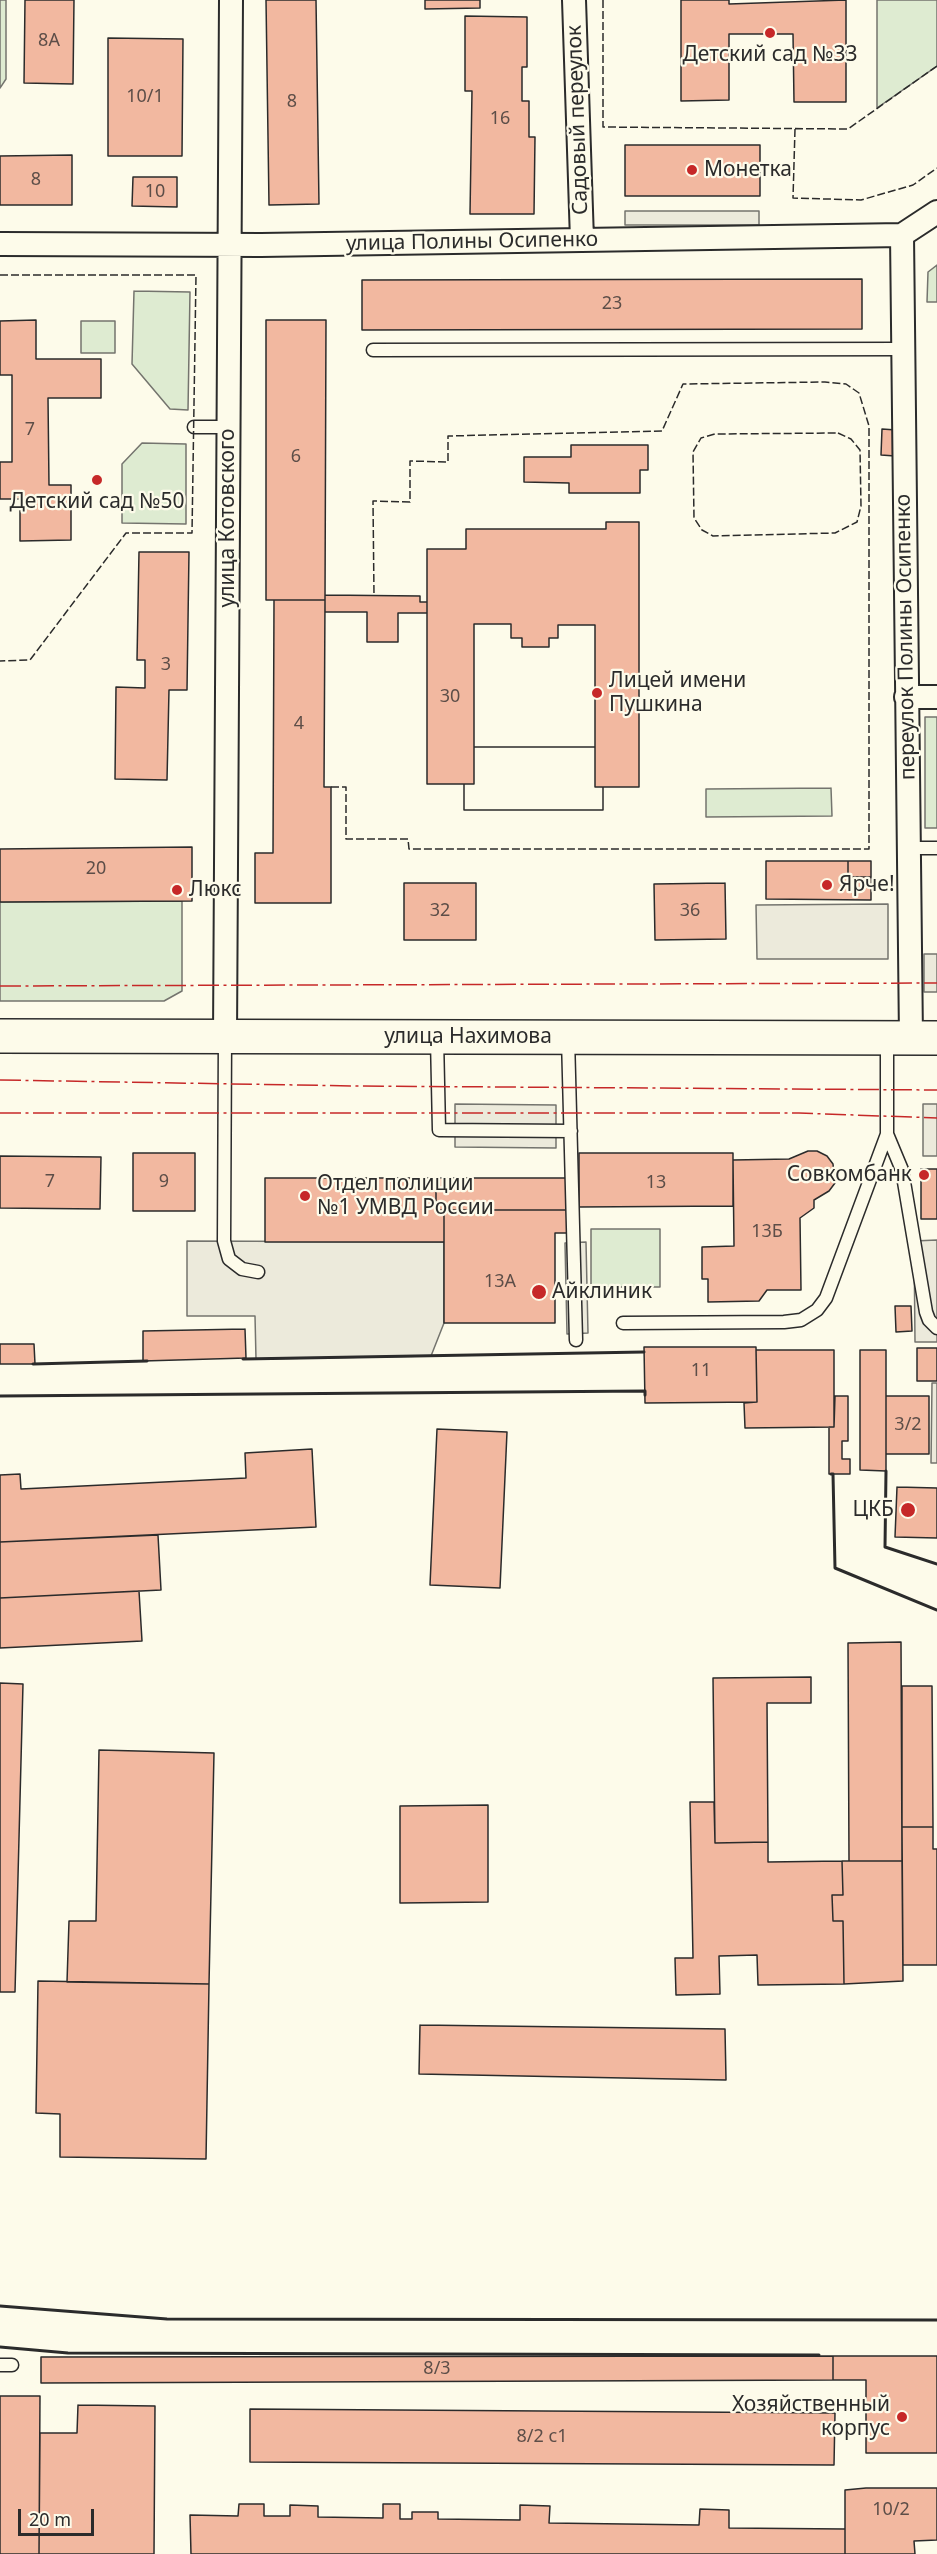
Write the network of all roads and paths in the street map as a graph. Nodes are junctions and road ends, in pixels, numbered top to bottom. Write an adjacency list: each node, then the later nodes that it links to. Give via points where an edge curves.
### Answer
1 (231, 0): 7 (street, улица Котовского)
2 (574, 0): 5 (street, Садовый переулок)
3 (937, 212): 4 (street)
4 (902, 235): 5 (street, улица Полины Осипенко); 8 (street, переулок Полины Осипенко)
5 (582, 240): 7 (street, улица Полины Осипенко)
6 (0, 244): 7 (street, улица Полины Осипенко)
7 (229, 245): 11 (street, улица Котовского)
8 (903, 349): 9 (lane); 12 (street, переулок Полины Осипенко)
9 (373, 350)
10 (194, 427): 11 (lane)
11 (228, 427): 17 (street, улица Котовского)
12 (906, 697): 13 (street); 14 (street, переулок Полины Осипенко)
13 (937, 697)
14 (907, 848): 15 (lane); 20 (street, переулок Полины Осипенко)
15 (937, 848)
16 (0, 1036): 17 (main road, улица Нахимова)
17 (225, 1037): 18 (main road, улица Нахимова); 23 (lane, via 224,1241 229,1259 242,1269)
18 (437, 1037): 19 (main road, улица Нахимова); 21 (lane, via 439,1130)
19 (568, 1037): 20 (main road, улица Нахимова); 21 (lane)
20 (912, 1038): 22 (lane)
21 (571, 1131): 26 (lane)
22 (887, 1134): 24 (lane, via 826,1298 817,1310 801,1320 784,1322); 25 (lane, via 902,1170 926,1312)
23 (258, 1272)
24 (623, 1323)
25 (937, 1328)
26 (576, 1340)

